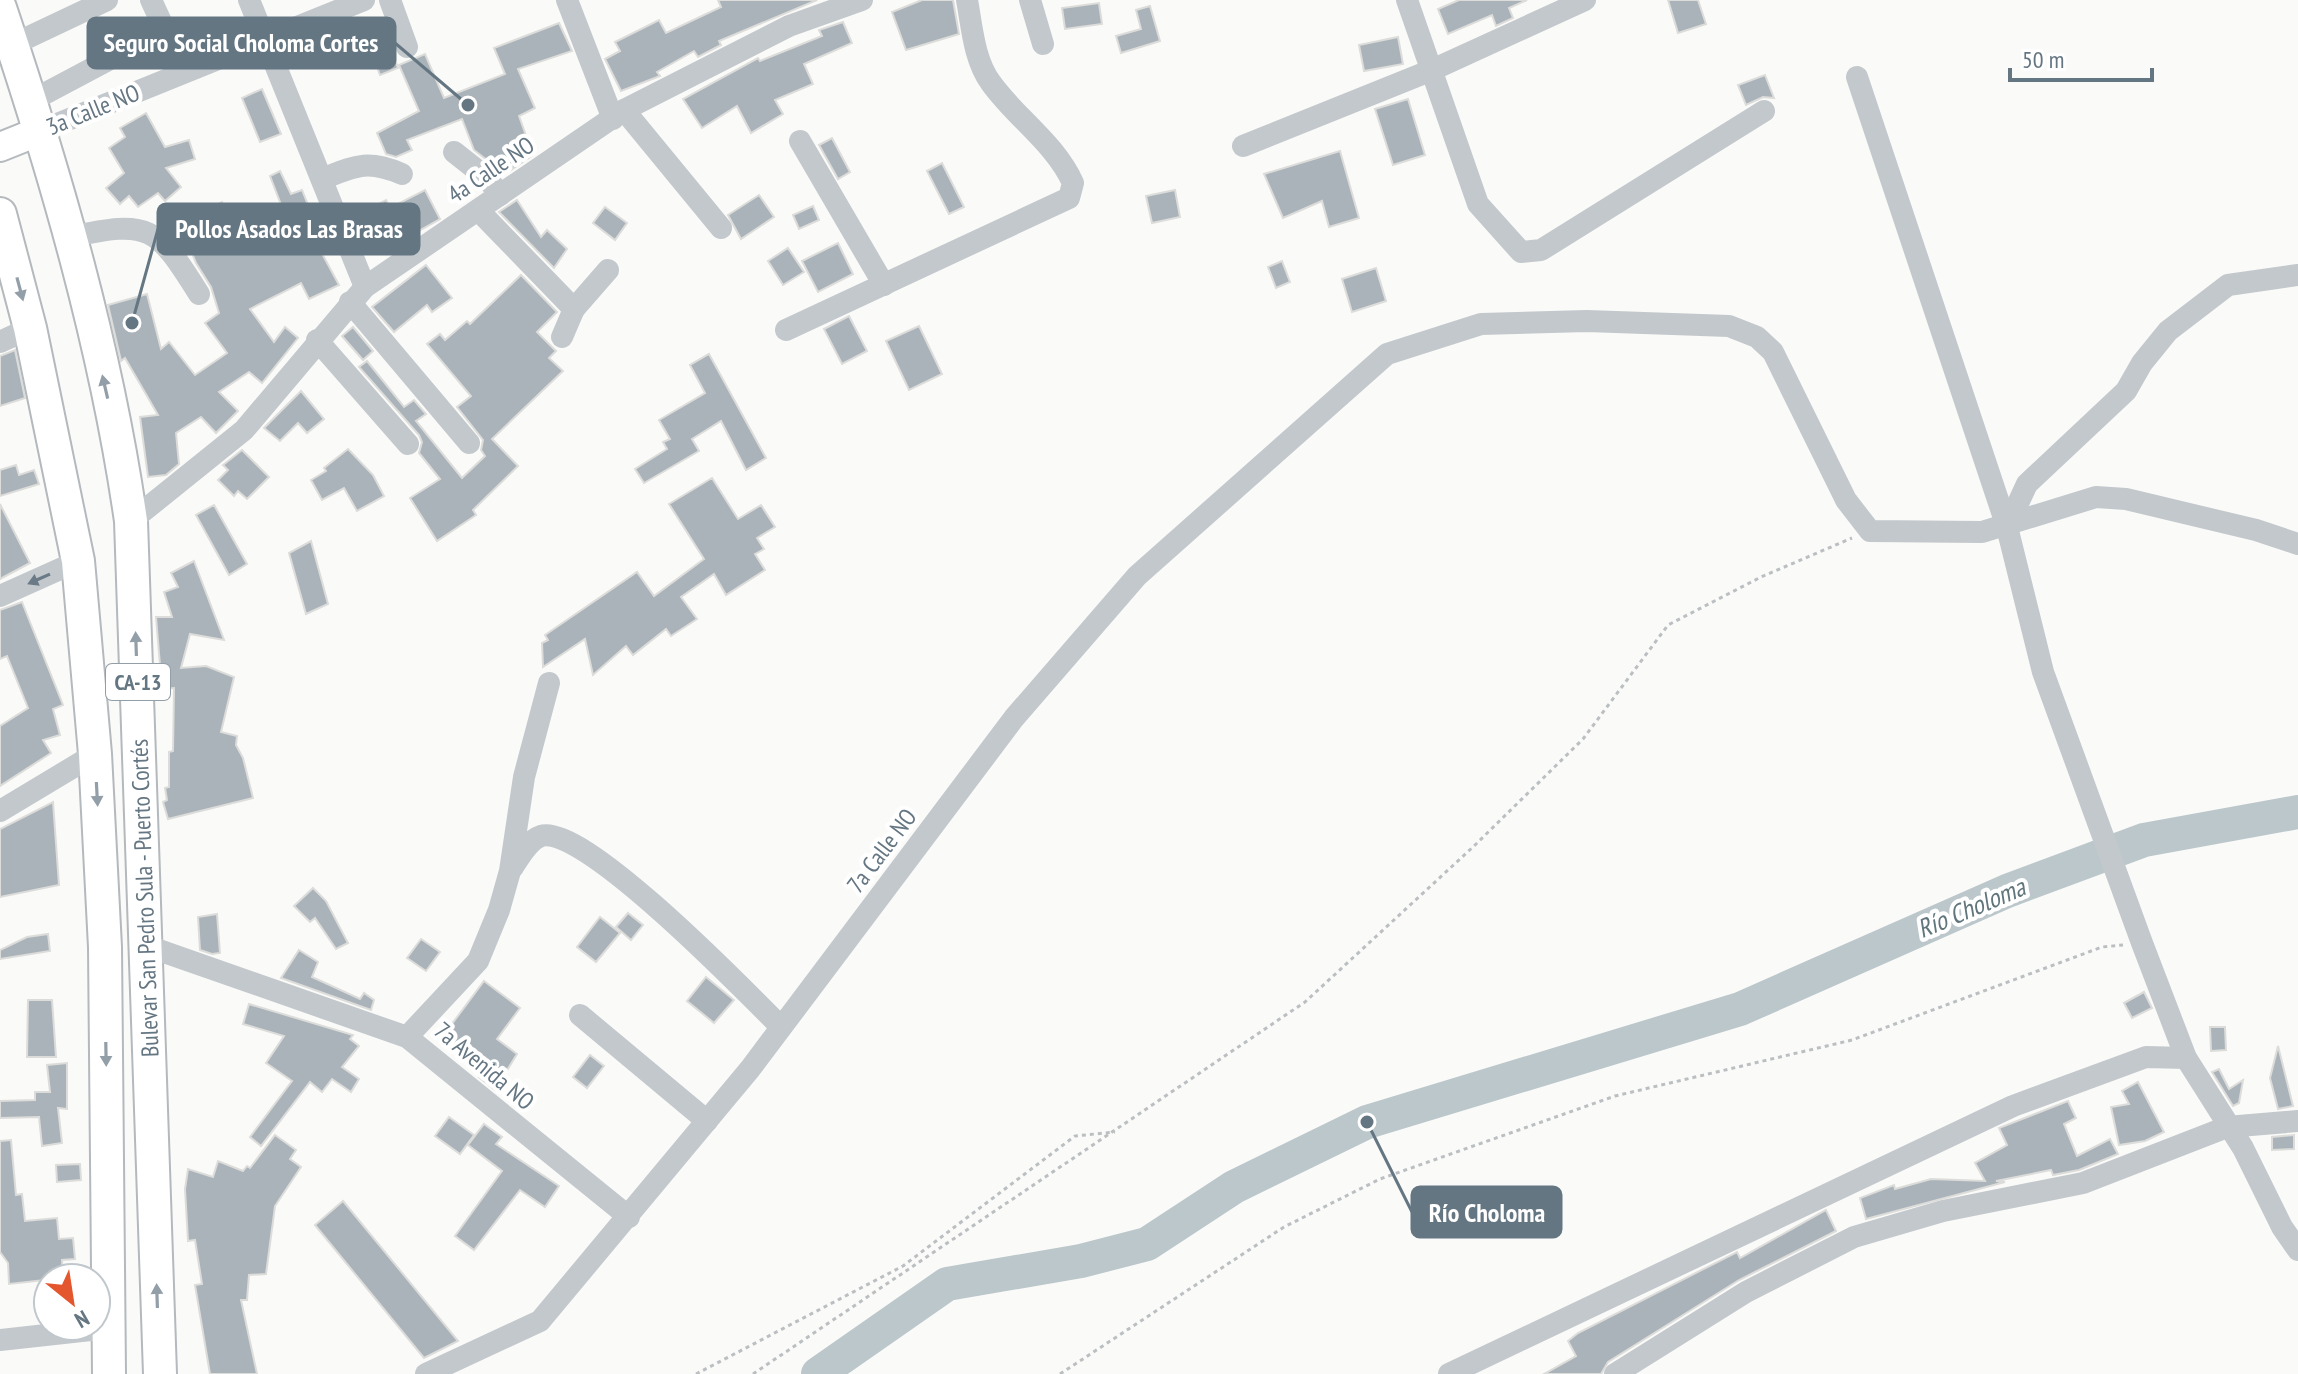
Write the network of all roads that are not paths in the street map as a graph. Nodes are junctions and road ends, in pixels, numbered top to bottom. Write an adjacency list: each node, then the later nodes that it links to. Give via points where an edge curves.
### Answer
1 (107, 0): 15 (street)
2 (151, 0): 21 (street, via 163,26 159,33)
3 (249, 0): 13 (street)
4 (364, 0): 13 (street, 3a Calle NO)
5 (390, 0): 16 (street)
6 (567, 0): 20 (street)
7 (862, 0): 20 (street, 4a Calle NO, via 789,26)
8 (967, 0): 35 (street, via 989,81 1065,165 1073,183 1069,198)
9 (1030, 0): 14 (street)
10 (1407, 0): 17 (street)
11 (1585, 0): 17 (street)
12 (0, 8): 15 (highway, Bulevar San Pedro Sula - Puerto Cortés / CA-13)
13 (266, 43): 21 (street, 3a Calle NO); 27 (street)
14 (1043, 44)
15 (12, 45): 21 (highway, Bulevar San Pedro Sula - Puerto Cortés / CA-13)
16 (407, 47)
17 (1432, 70): 19 (street, via 1478,204 1521,252 1541,250); 23 (street)
18 (1857, 77): 47 (street)
19 (1764, 111)
20 (618, 114): 28 (street, 4a Calle NO); 31 (street)
21 (34, 116): 24 (main road, 3a Calle NO); 32 (highway, Bulevar San Pedro Sula - Puerto Cortés / CA-13)
22 (800, 141): 35 (street)
23 (1243, 146)
24 (0, 147)
25 (454, 152): 28 (street)
26 (402, 174): 27 (street, via 365,164)
27 (322, 179): 37 (street)
28 (500, 195): 29 (street, 4a Calle NO)
29 (478, 210): 37 (street, 4a Calle NO); 38 (street)
30 (0, 214): 39 (highway, Bulevar San Pedro Sula - Puerto Cortés / CA-13, one-way to 39)
31 (721, 228)
32 (71, 237): 36 (street, via 134,227 152,235 169,246); 46 (highway, Bulevar San Pedro Sula - Puerto Cortés / CA-13, one-way to 32, via 123,462)
33 (608, 270): 38 (street)
34 (2298, 275): 47 (street, via 2228,285 2168,331 2126,391 2027,484)
35 (884, 285): 40 (street)
36 (199, 294)
37 (357, 294): 42 (street, 4a Calle NO); 44 (street)
38 (574, 309): 41 (street)
39 (30, 328): 43 (street); 49 (highway, Bulevar San Pedro Sula - Puerto Cortés / CA-13)
40 (786, 330)
41 (562, 337)
42 (317, 340): 45 (street); 46 (street, 4a Calle NO, via 244,430)
43 (0, 342)
44 (469, 443)
45 (408, 444)
46 (131, 521): 55 (highway, Bulevar San Pedro Sula - Puerto Cortés / CA-13, one-way to 46)
47 (2007, 527): 48 (street, via 2096,497 2126,499); 57 (street, 7a Calle NO, via 1982,532 1870,531 1846,500 1773,352 1757,337 1729,326 1481,324 1387,354 1130,584 1014,718); 59 (street, via 2043,672)
48 (2298, 544)
49 (78, 561): 50 (street, one-way to 50); 52 (highway, Bulevar San Pedro Sula - Puerto Cortés / CA-13)
50 (0, 596)
51 (549, 683): 54 (street, via 524,777)
52 (95, 754): 53 (street); 65 (highway, Bulevar San Pedro Sula - Puerto Cortés / CA-13, one-way to 65, via 105,947)
53 (0, 811)
54 (510, 871): 57 (street, via 541,836 563,836 680,927); 58 (street, via 478,961)
55 (147, 946): 58 (street, 7a Avenida NO); 70 (highway, Bulevar San Pedro Sula - Puerto Cortés / CA-13, one-way to 55)
56 (580, 1015): 60 (street)
57 (781, 1027): 60 (street, 7a Calle NO)
58 (407, 1037): 63 (street, 7a Avenida NO)
59 (2186, 1058): 62 (street); 72 (street, via 2146,1057 2013,1106)
60 (707, 1121): 63 (street, 7a Calle NO)
61 (2298, 1121): 62 (street)
62 (2227, 1127): 64 (street); 73 (street, via 2083,1183 1943,1211 1854,1237 1746,1292)
63 (629, 1217): 71 (street, 7a Calle NO, via 540,1321)
64 (2298, 1250)
65 (108, 1262)
66 (32, 1336): 67 (street)
67 (0, 1340)
68 (109, 1342): 69 (highway, Bulevar San Pedro Sula - Puerto Cortés)
69 (109, 1374)
70 (160, 1374)
71 (426, 1374)
72 (1449, 1374)
73 (1615, 1374)

